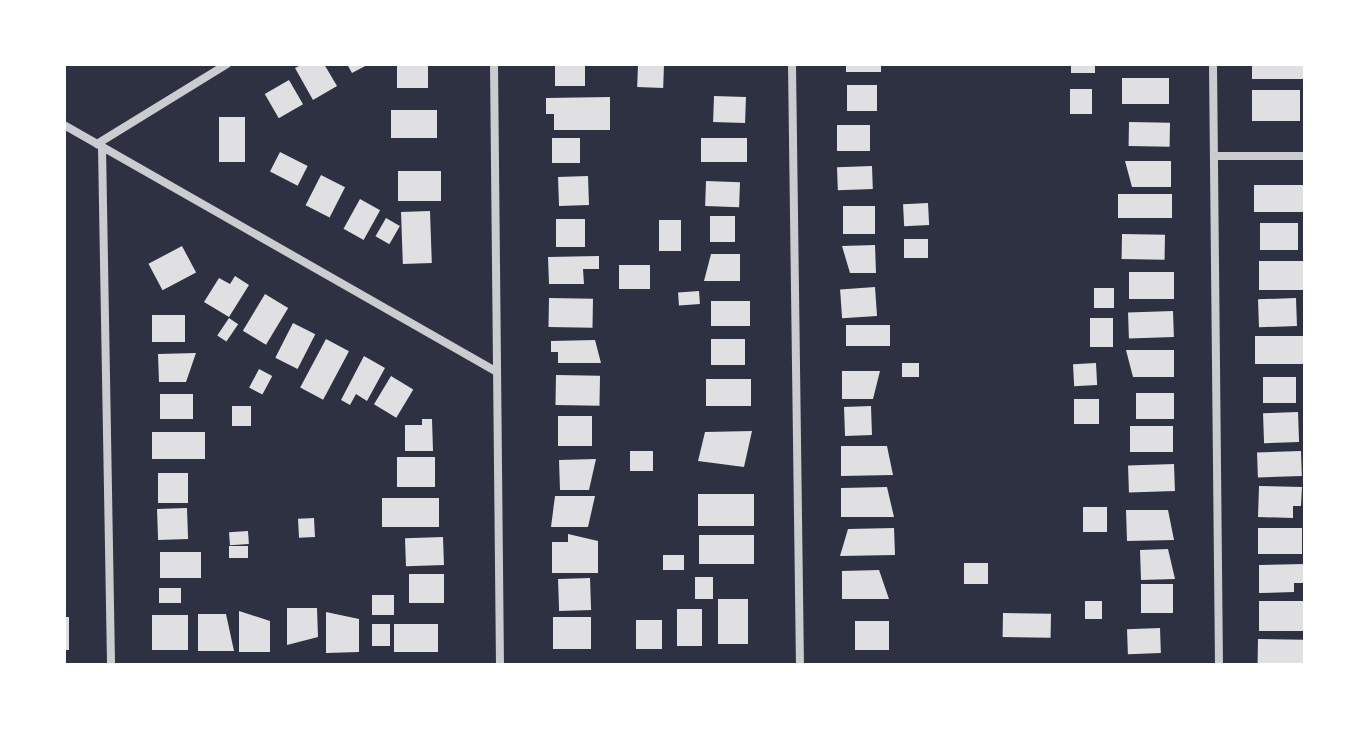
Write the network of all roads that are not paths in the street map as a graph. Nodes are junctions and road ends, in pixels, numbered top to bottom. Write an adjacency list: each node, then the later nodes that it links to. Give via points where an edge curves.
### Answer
1 (227, 64): 6 (street)
2 (494, 64): 9 (street)
3 (792, 64): 12 (street)
4 (1213, 64): 7 (street)
5 (64, 125): 6 (street)
6 (99, 146): 9 (street); 10 (street)
7 (1214, 156): 8 (street); 13 (street)
8 (1305, 156)
9 (495, 371): 11 (street)
10 (111, 665)
11 (500, 665)
12 (800, 665)
13 (1219, 665)

